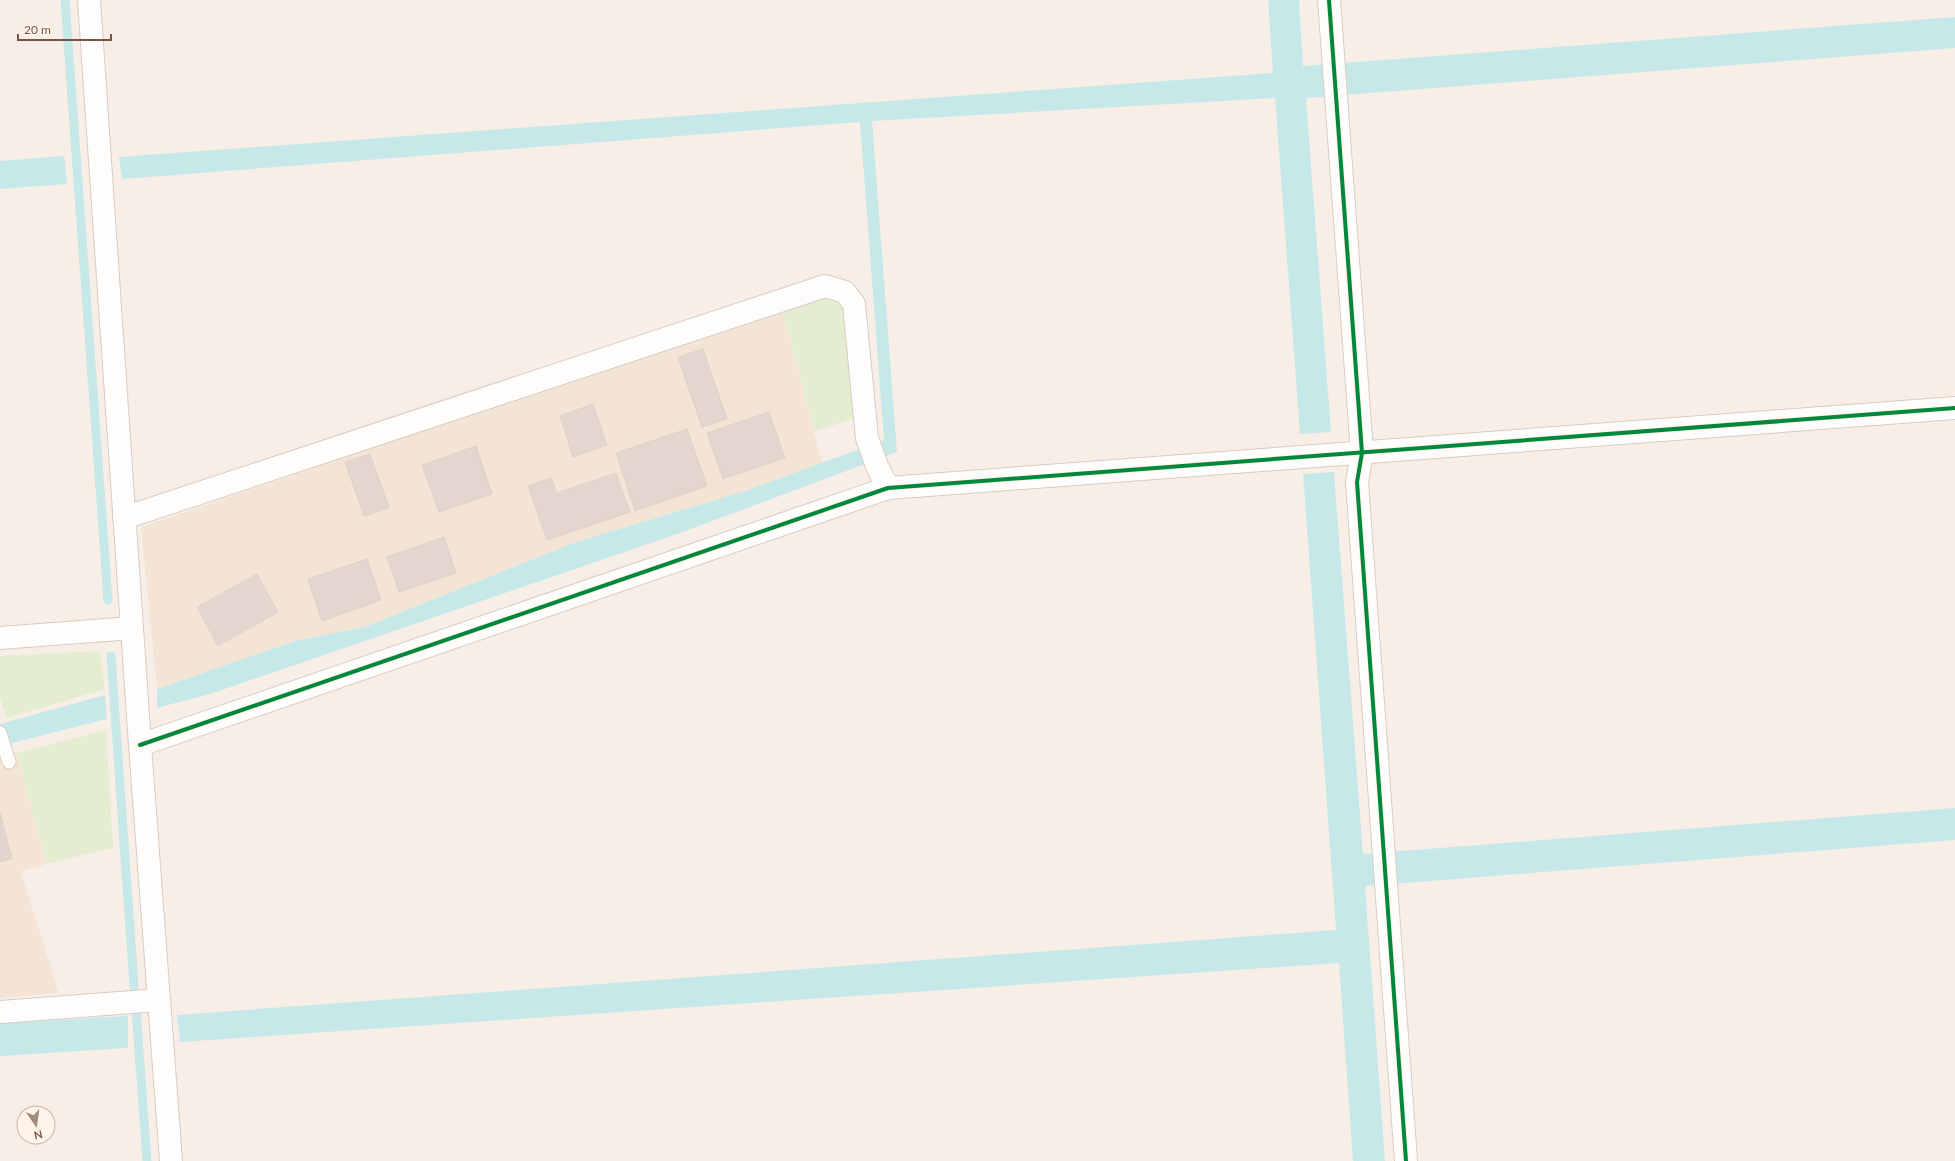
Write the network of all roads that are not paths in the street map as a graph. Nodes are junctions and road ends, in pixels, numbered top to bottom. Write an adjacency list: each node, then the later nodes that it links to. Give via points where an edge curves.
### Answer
1 (89, 0): 6 (street)
2 (1329, 0): 4 (street)
3 (1955, 408): 4 (street)
4 (1362, 453): 5 (street); 15 (street, via 1357,482)
5 (888, 488): 6 (street, via 877,466 868,438 854,304 845,292 825,286); 10 (street)
6 (124, 518): 7 (street)
7 (132, 628): 8 (street); 10 (street)
8 (0, 638)
9 (0, 733): 11 (lane)
10 (140, 745): 12 (street)
11 (9, 762)
12 (159, 1000): 13 (street); 14 (street)
13 (0, 1012)
14 (171, 1161)
15 (1406, 1161)

